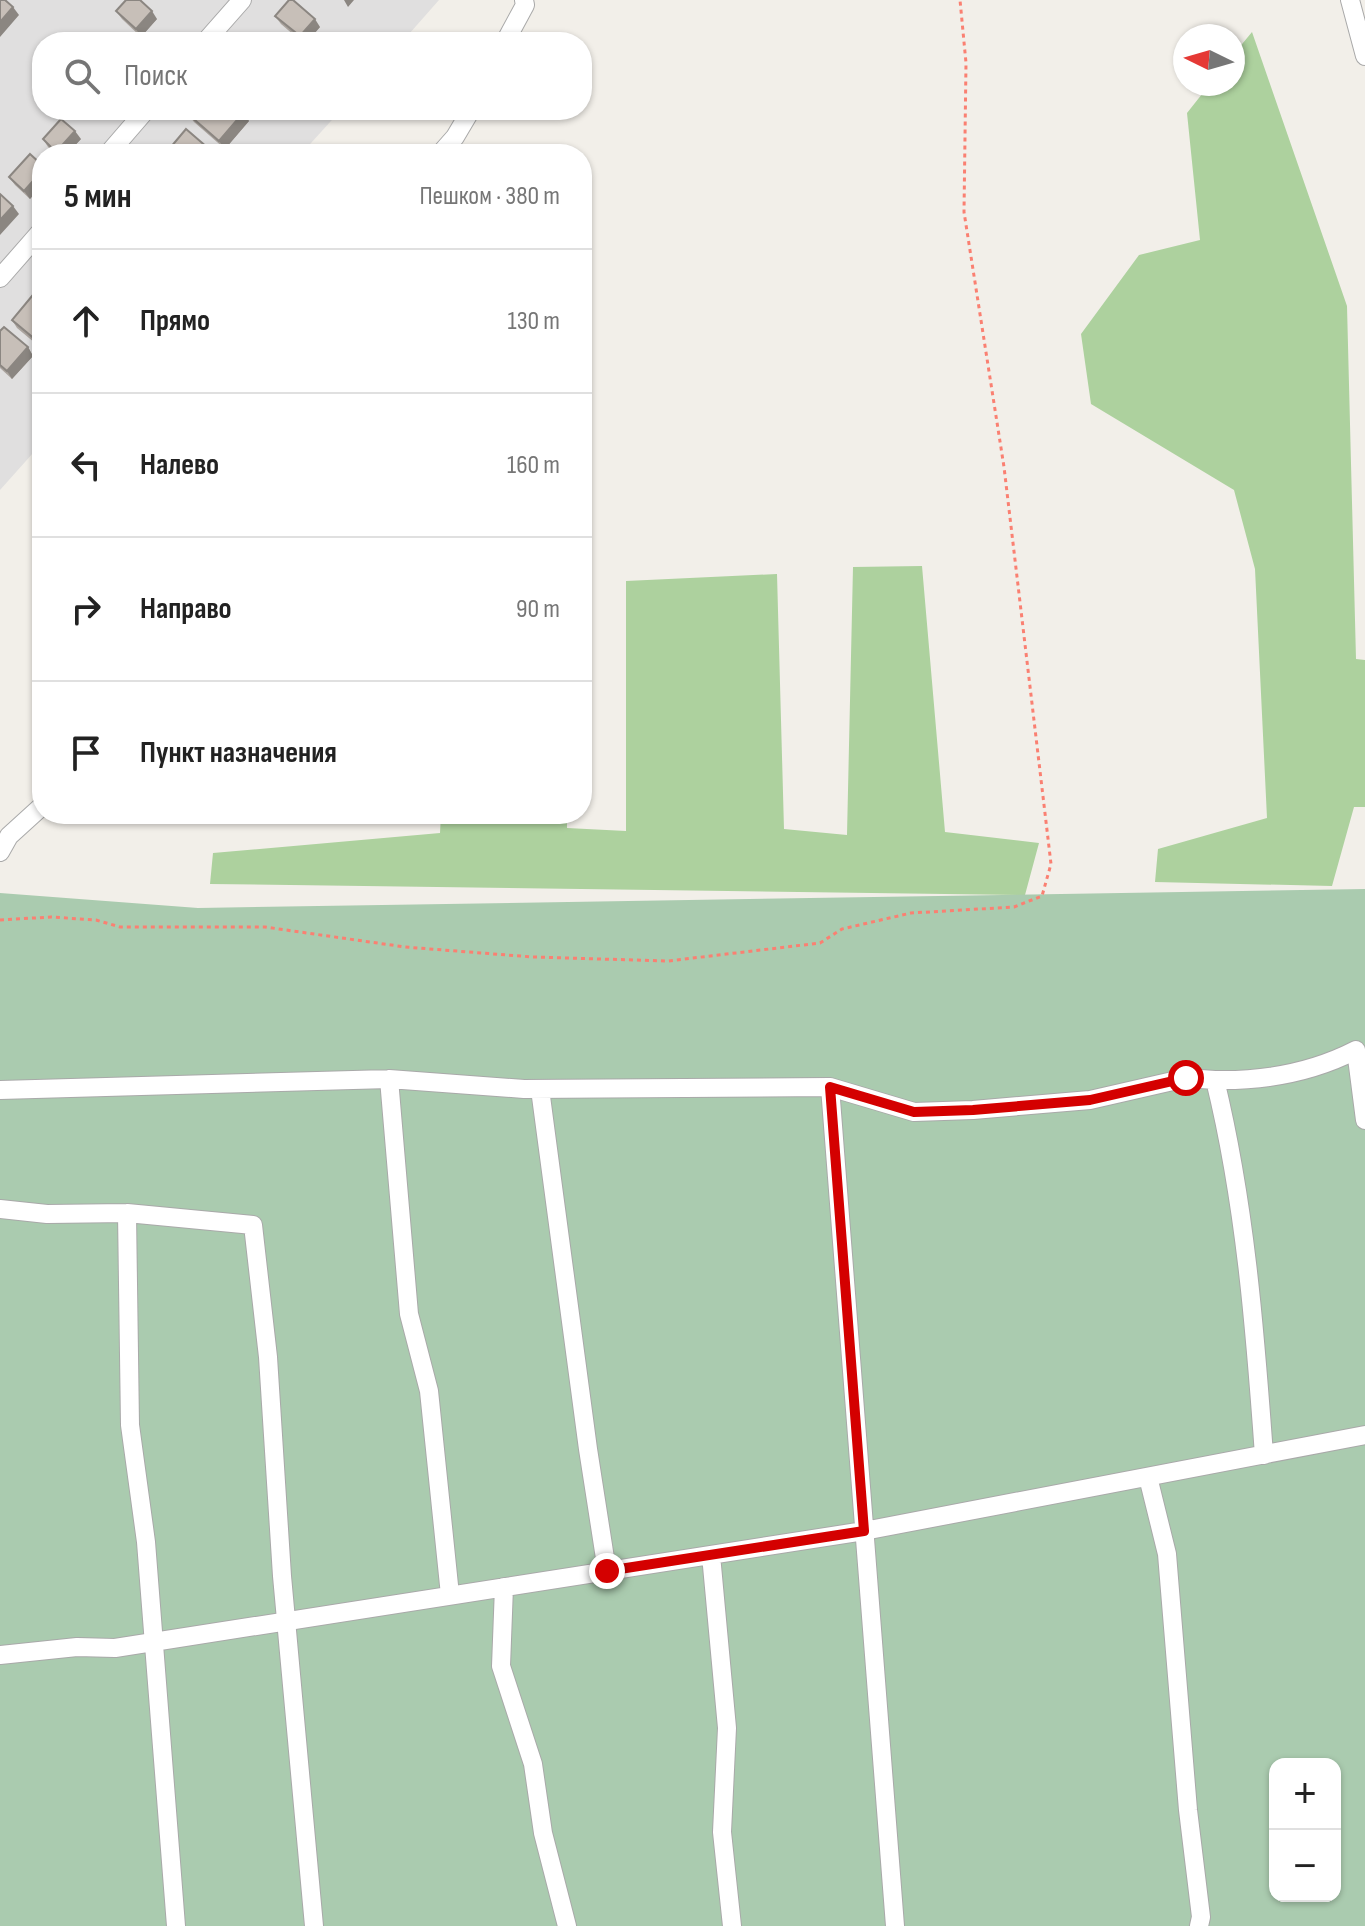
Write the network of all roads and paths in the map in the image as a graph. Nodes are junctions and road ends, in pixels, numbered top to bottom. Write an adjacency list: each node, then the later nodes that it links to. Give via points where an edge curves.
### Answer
1 (242, 0): 5 (street)
2 (524, 0): 6 (street)
3 (960, 0): 16 (path, via 966,63 964,212 1004,467 1051,864 1042,896 1014,907 911,913 842,929 820,943 668,961 421,948 265,927 120,927 51,917)
4 (1350, 0): 7 (street)
5 (214, 32)
6 (510, 32)
7 (1365, 56)
8 (137, 120): 10 (street)
9 (465, 120): 11 (street)
10 (117, 144)
11 (449, 144)
12 (32, 241): 13 (street)
13 (0, 278)
14 (32, 815): 15 (street)
15 (0, 852)
16 (0, 920)
17 (389, 1079): 20 (street); 21 (street); 32 (street, via 409,1314 429,1391)
18 (1215, 1080): 19 (street, via 1186,1078 1090,1100 914,1112); 22 (street, via 1252,1081 1334,1061 1356,1050); 26 (street, via 1254,1315)
19 (830, 1087): 20 (street); 28 (street)
20 (540, 1089): 30 (street)
21 (0, 1090)
22 (1365, 1120)
23 (0, 1209): 24 (street)
24 (127, 1213): 33 (street, via 253,1225); 34 (street, via 130,1425)
25 (1365, 1435): 26 (street)
26 (1264, 1455): 27 (street)
27 (1148, 1477): 28 (street); 41 (street, via 1167,1554)
28 (864, 1531): 29 (street); 40 (street)
29 (711, 1555): 30 (street); 39 (street, via 727,1728 722,1832)
30 (607, 1571): 31 (street)
31 (504, 1587): 32 (street); 38 (street, via 501,1666 533,1764 543,1833)
32 (450, 1595): 33 (street)
33 (287, 1621): 34 (street); 37 (street)
34 (154, 1641): 35 (street); 36 (street)
35 (0, 1655)
36 (176, 1926)
37 (314, 1926)
38 (567, 1926)
39 (732, 1926)
40 (895, 1926)
41 (1199, 1926)

